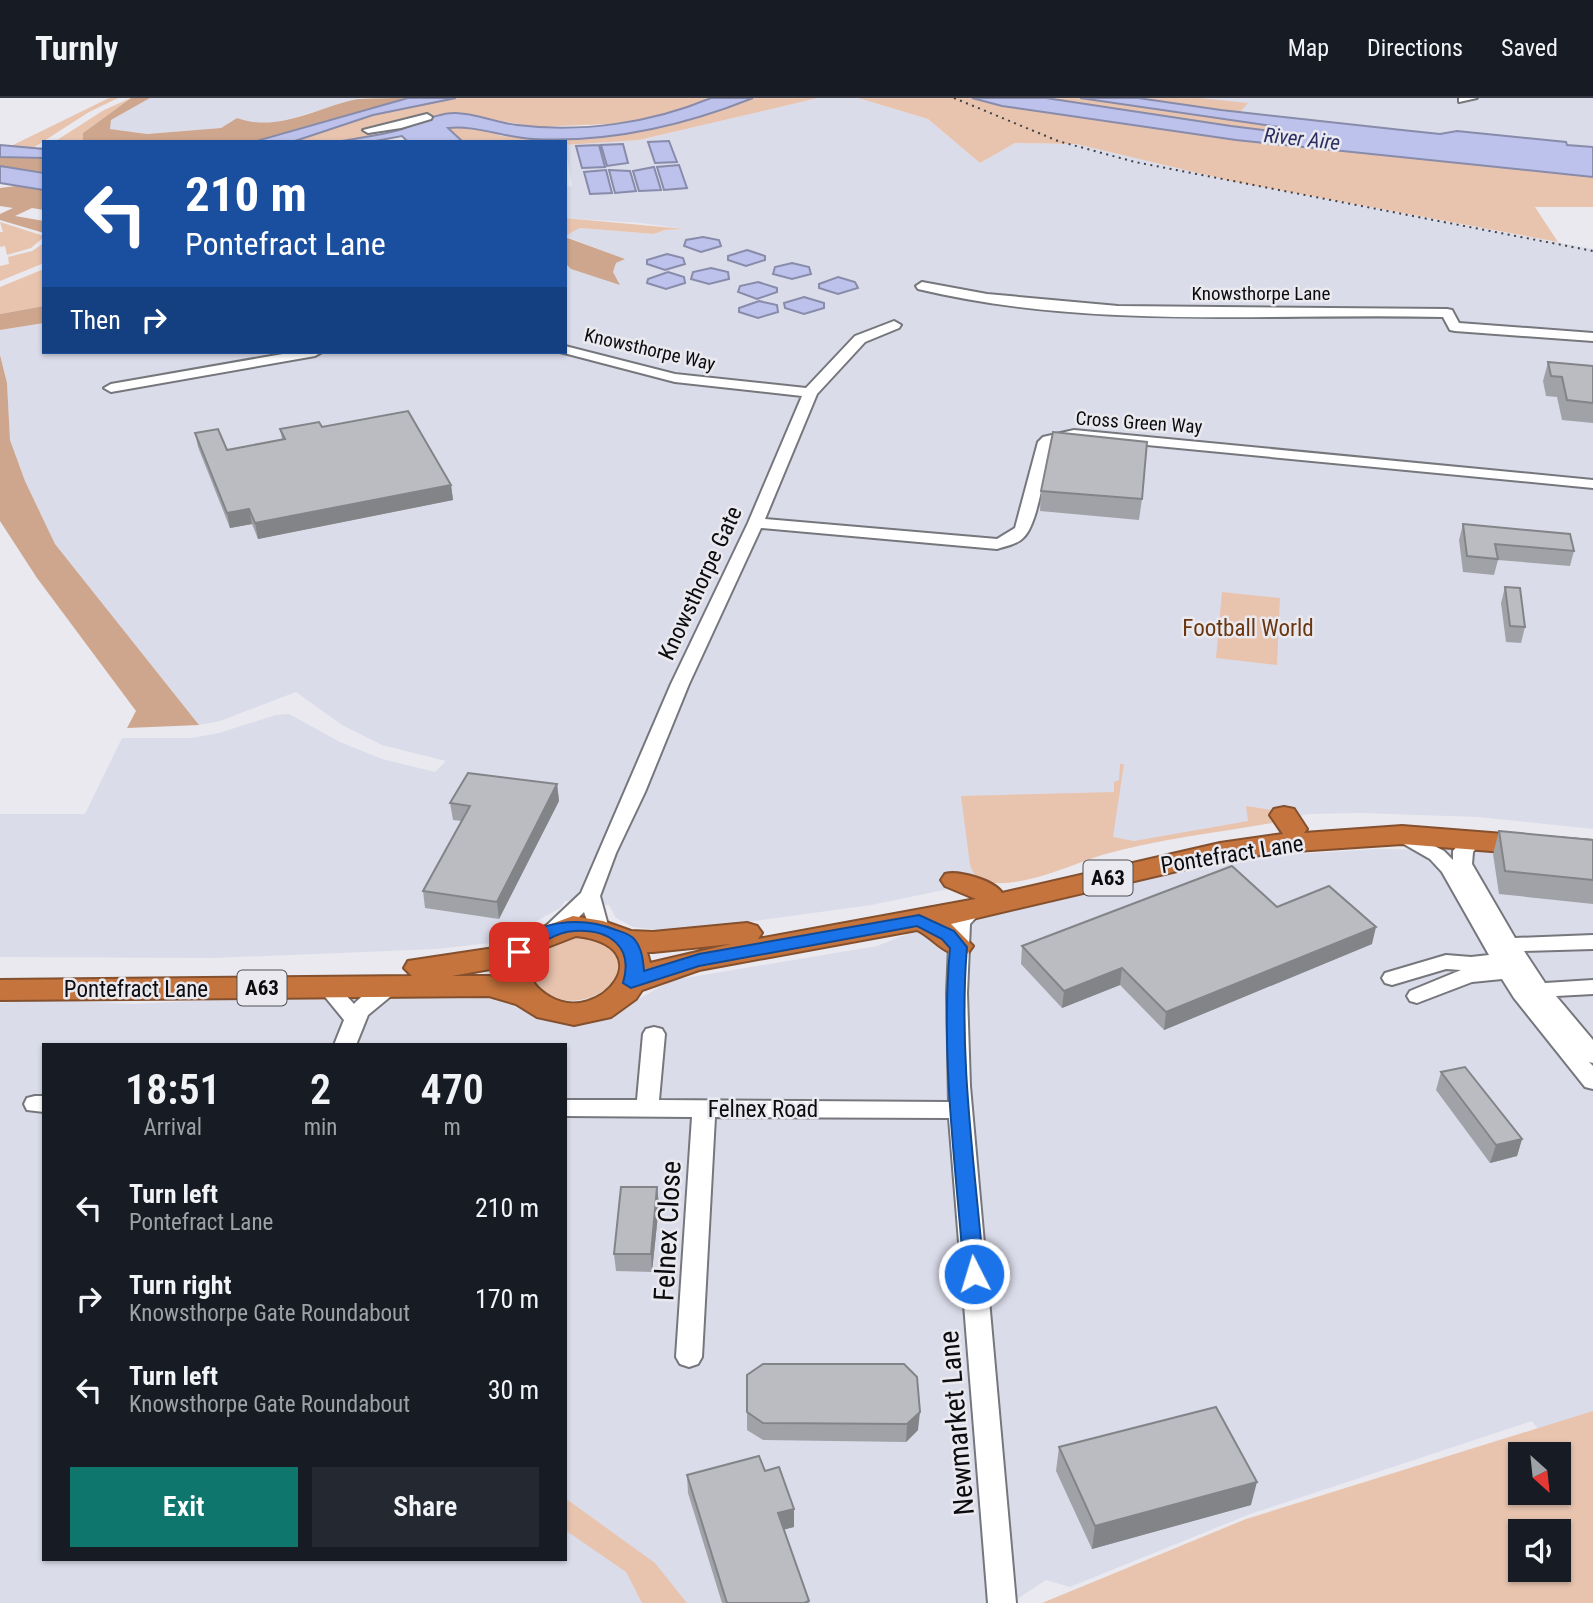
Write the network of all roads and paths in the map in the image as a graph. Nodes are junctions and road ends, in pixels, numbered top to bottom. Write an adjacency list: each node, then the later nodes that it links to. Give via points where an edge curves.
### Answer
1 (427, 117): 2 (street)
2 (368, 130)
3 (922, 286): 5 (street, Knowsthorpe Lane, via 1065,308 1447,313 1455,327)
4 (894, 325): 9 (street, Knowsthorpe Gate, via 860,340)
5 (1593, 337)
6 (567, 351): 9 (street, Knowsthorpe Way, via 676,379)
7 (304, 354): 8 (street)
8 (111, 388)
9 (810, 393): 11 (street, Knowsthorpe Gate)
10 (1593, 484): 11 (street, Cross Green Way, via 1074,434 1042,445 1023,529 1009,541 997,544)
11 (756, 523): 17 (street, Knowsthorpe Gate, via 680,684)
12 (1402, 835): 14 (highway, Pontefract Lane / A63); 18 (highway, Pontefract Lane / A63, via 1220,852); 26 (street, via 1437,855 1450,869)
13 (1593, 837): 18 (highway, Pontefract Lane / A63, via 1530,830 1288,822)
14 (1475, 839): 15 (highway, Pontefract Lane / A63); 26 (street, via 1463,851 1462,864)
15 (1593, 850)
16 (955, 880): 18 (highway, via 971,888)
17 (590, 895): 20 (street); 21 (street, Knowsthorpe Gate)
18 (981, 902): 19 (highway, Pontefract Lane / A63); 22 (highway, Pontefract Lane / A63, via 788,929 666,942); 24 (street, Newmarket Lane, via 960,922)
19 (919, 920): 24 (highway, via 938,928); 29 (highway, Pontefract Lane / A63, via 699,960)
20 (599, 929): 21 (highway, A63, via 573,926); 22 (highway, A63)
21 (552, 931): 25 (highway, A63)
22 (627, 941): 29 (highway, via 634,953)
23 (1593, 942): 26 (street)
24 (958, 946): 45 (street, Newmarket Lane, via 955,991)
25 (519, 952): 27 (highway, Pontefract Lane / A63, via 455,967 177,975); 35 (highway, via 515,973)
26 (1507, 963): 28 (street, via 1446,962); 34 (street); 34 (street); 36 (street); 41 (street)
27 (0, 974)
28 (1392, 978)
29 (631, 983): 35 (highway, A63, via 614,1002 578,1013 544,1009)
30 (392, 986): 31 (highway, Pontefract Lane / A63); 35 (highway, Pontefract Lane / A63, via 489,986); 37 (street, via 362,1005)
31 (327, 987): 33 (highway, Pontefract Lane / A63); 37 (street)
32 (1593, 987): 34 (street)
33 (0, 990)
34 (1539, 990): 40 (street)
35 (523, 995)
36 (1417, 996)
37 (354, 1017): 39 (street)
38 (653, 1034): 43 (street)
39 (346, 1043)
40 (1593, 1055)
41 (1593, 1081)
42 (567, 1108): 43 (street, Felnex Road)
43 (647, 1108): 44 (street, Felnex Road)
44 (704, 1109): 45 (street, Felnex Road); 46 (street, Felnex Close)
45 (960, 1110): 47 (street, Newmarket Lane)
46 (690, 1357)
47 (1002, 1603)

